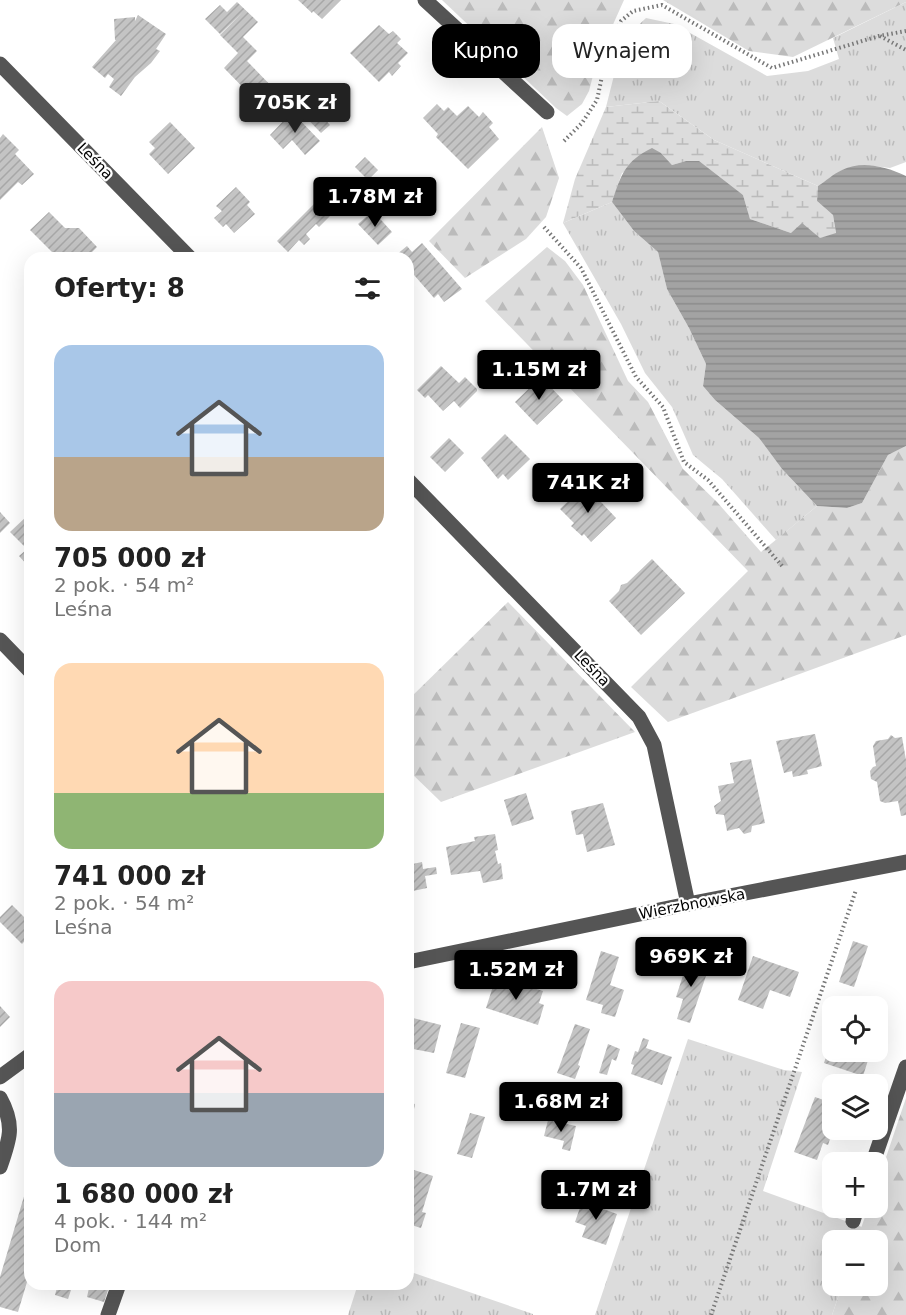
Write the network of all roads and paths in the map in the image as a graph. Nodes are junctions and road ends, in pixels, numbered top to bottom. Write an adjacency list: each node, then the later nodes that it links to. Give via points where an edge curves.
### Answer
1 (425, 0): 6 (street)
2 (906, 31): 3 (path)
3 (879, 36): 4 (path); 7 (path, via 772,68 662,5 633,11 621,21 597,100)
4 (906, 50)
5 (0, 64): 9 (street, Leśna)
6 (548, 112)
7 (564, 141)
8 (543, 227): 11 (path, via 581,268 636,377 663,407 684,462 708,480)
9 (184, 252)
10 (414, 486): 16 (street, Leśna, via 639,717 654,745)
11 (783, 567)
12 (0, 640): 13 (street)
13 (24, 665)
14 (906, 862): 15 (street, Wierzbnowska)
15 (863, 870): 16 (street, Wierzbnowska); 26 (path)
16 (688, 904): 17 (street, Wierzbnowska)
17 (414, 962)
18 (24, 1059): 20 (street)
19 (906, 1067): 22 (street)
20 (0, 1077)
21 (0, 1098): 23 (street, via 10,1122 10,1139)
22 (876, 1152)
23 (0, 1167)
24 (117, 1290): 25 (street)
25 (108, 1315)
26 (711, 1315)

